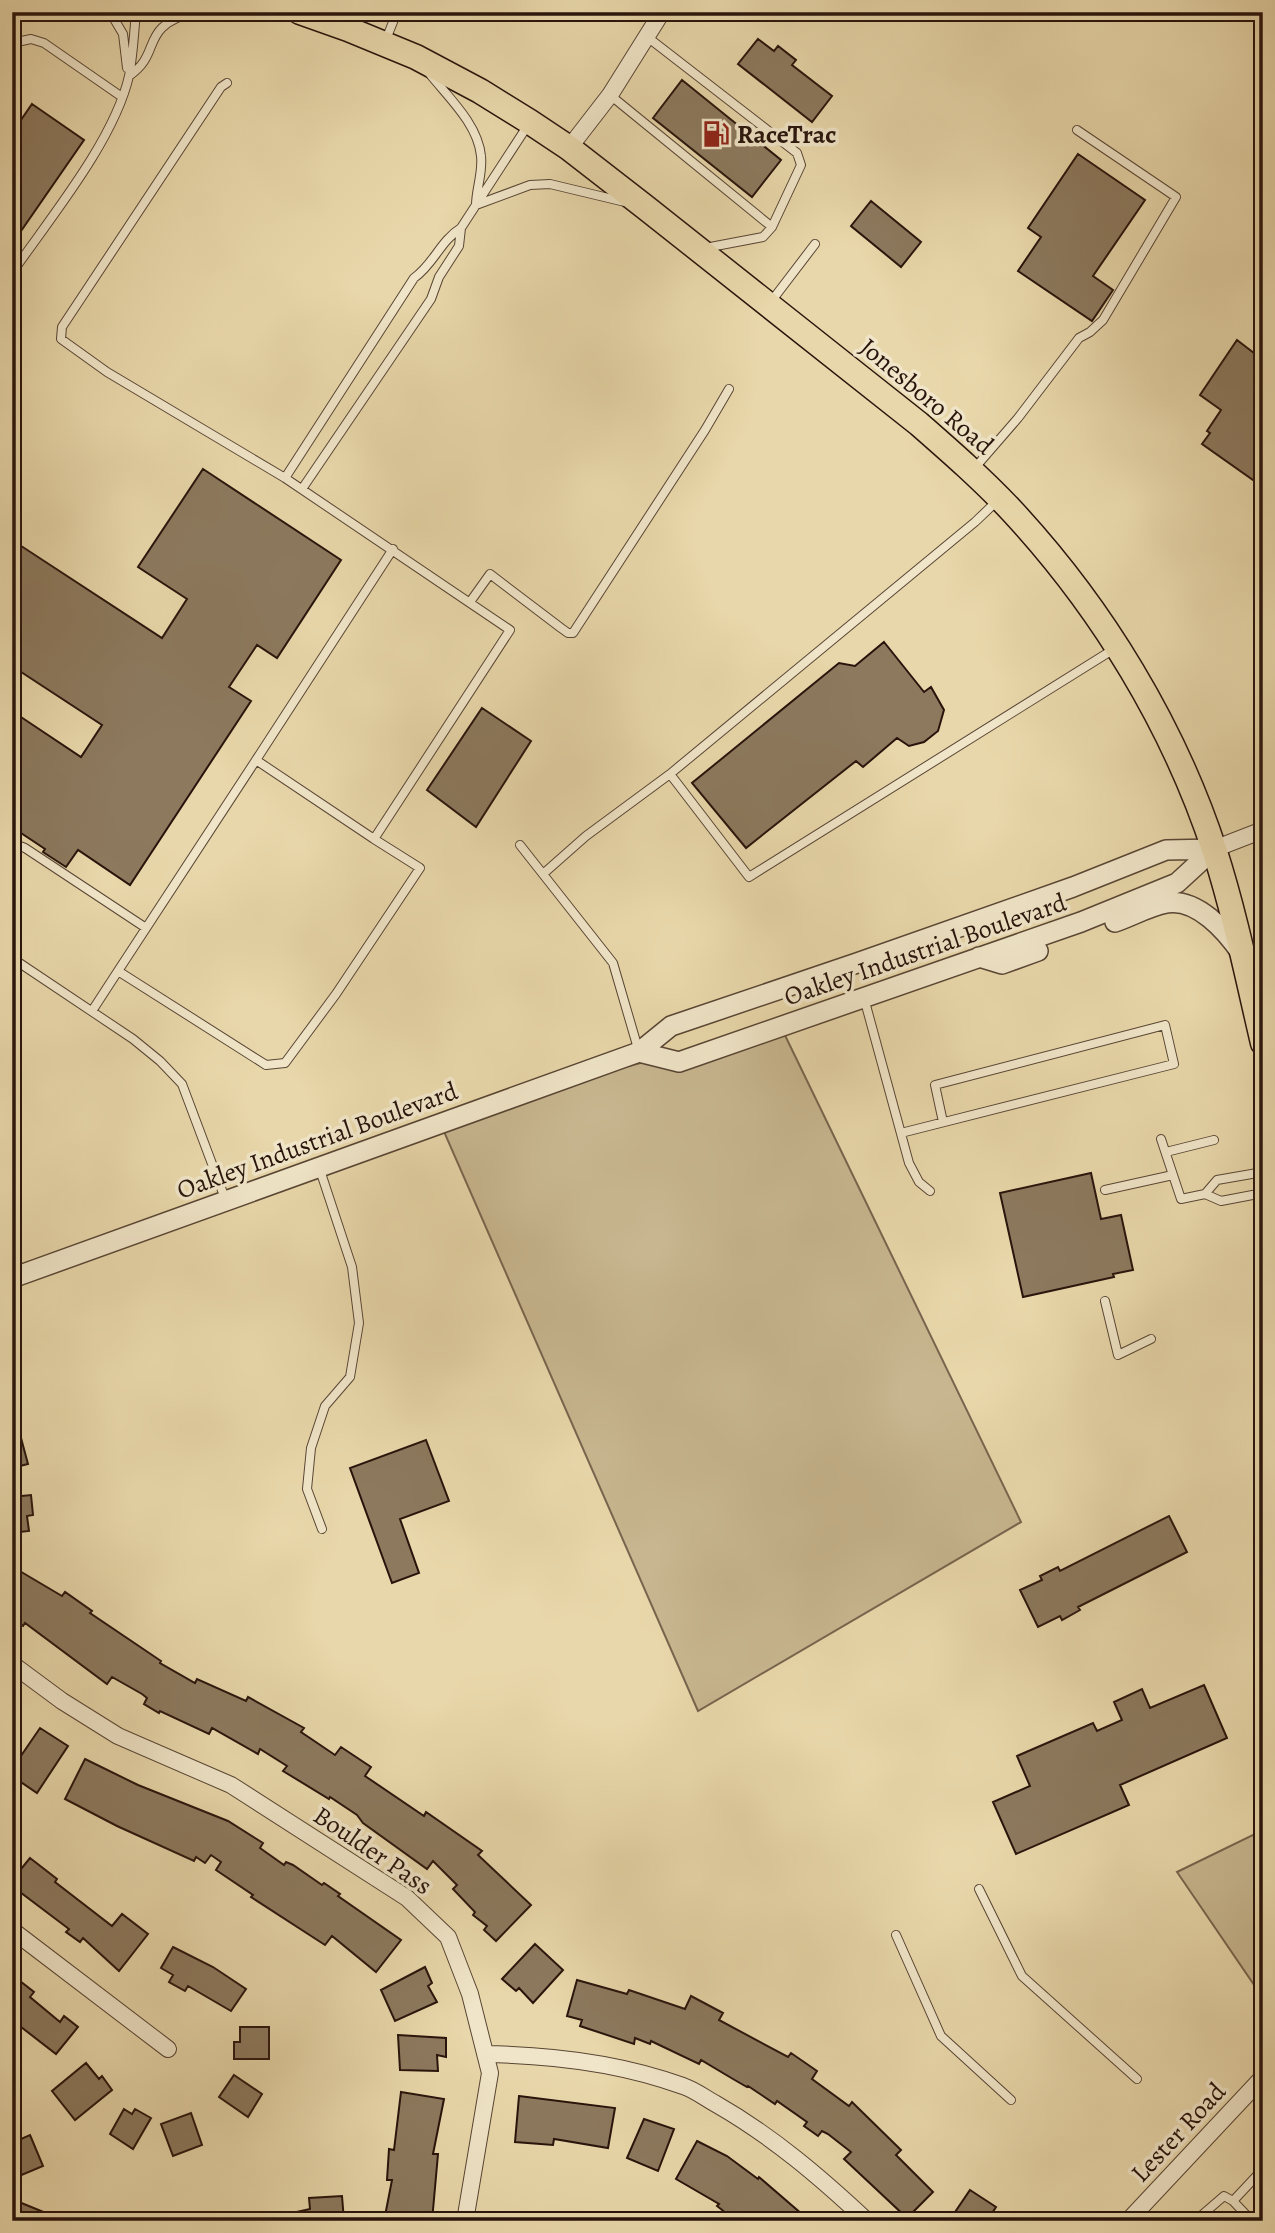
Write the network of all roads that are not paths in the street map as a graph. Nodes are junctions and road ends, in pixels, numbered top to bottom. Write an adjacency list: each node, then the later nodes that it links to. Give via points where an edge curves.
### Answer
1 (110, 12): 11 (lane, via 123,34)
2 (136, 12): 11 (lane)
3 (195, 12): 11 (lane, via 158,30 144,62)
4 (300, 12): 9 (highway, Jonesboro Road)
5 (397, 12): 9 (lane)
6 (662, 12): 7 (street)
7 (646, 36): 13 (street); 20 (lane, via 797,153 801,165)
8 (12, 43): 14 (lane, via 31,39 44,43)
9 (385, 43): 10 (highway, Jonesboro Road)
10 (416, 57): 15 (highway, Jonesboro Road); 18 (lane, via 470,124 478,141 481,170)
11 (129, 76): 14 (lane)
12 (227, 83): 28 (lane, via 62,327 61,339 107,372)
13 (610, 95): 17 (street); 20 (lane)
14 (122, 97): 24 (lane, via 100,145)
15 (530, 122): 17 (highway, Jonesboro Road); 18 (lane)
16 (1077, 130): 27 (lane, via 1176,197 1102,320 1079,338)
17 (569, 148): 19 (highway, Jonesboro Road)
18 (476, 205): 19 (lane, via 530,185 550,184); 21 (lane)
19 (645, 207): 23 (highway, Jonesboro Road)
20 (772, 227): 23 (lane, via 764,237)
21 (461, 228): 28 (lane, via 414,278); 29 (lane, via 459,246 431,299)
22 (815, 244): 25 (lane)
23 (699, 249): 25 (highway, Jonesboro Road)
24 (12, 273)
25 (769, 306): 27 (highway, Jonesboro Road)
26 (729, 389): 32 (lane, via 573,633 490,575)
27 (972, 471): 30 (highway, Jonesboro Road)
28 (285, 478): 29 (lane)
29 (302, 489): 31 (lane)
30 (1000, 499): 33 (highway, Jonesboro Road, via 1074,584); 35 (lane)
31 (393, 549): 32 (lane); 34 (lane)
32 (470, 602): 37 (lane, via 510,630)
33 (1116, 647): 35 (lane, via 749,877); 40 (highway, Jonesboro Road, via 1173,748)
34 (256, 760): 37 (lane); 42 (lane)
35 (670, 774): 41 (lane)
36 (1263, 830): 40 (street, Oakley Industrial Boulevard)
37 (374, 839): 46 (lane, via 420,868 285,1063 266,1065)
38 (12, 843): 42 (lane)
39 (520, 845): 41 (lane)
40 (1214, 849): 43 (highway, Jonesboro Road); 44 (street, Oakley Industrial Boulevard, via 1177,883); 51 (street, Oakley Industrial Boulevard, via 1166,850 1073,887 671,1026)
41 (542, 874): 51 (lane, via 613,963)
42 (146, 928): 46 (lane)
43 (1244, 956): 44 (street, via 1232,939 1196,909 1168,903 1002,964); 49 (highway, Jonesboro Road)
44 (979, 957): 47 (street, Oakley Industrial Boulevard)
45 (12, 958): 48 (lane)
46 (118, 971): 48 (lane)
47 (864, 998): 51 (street, Oakley Industrial Boulevard, via 679,1062); 53 (lane)
48 (92, 1011): 64 (lane, via 151,1053 182,1084)
49 (1259, 1011): 50 (highway, Jonesboro Road)
50 (1263, 1043)
51 (639, 1052): 57 (street, Oakley Industrial Boulevard)
52 (943, 1122): 52 (lane, via 1174,1064 1165,1025 935,1085); 53 (lane)
53 (901, 1133): 61 (lane, via 909,1163)
54 (1161, 1139): 56 (lane)
55 (1214, 1140): 56 (lane)
56 (1166, 1152): 59 (lane)
57 (319, 1167): 64 (street, Oakley Industrial Boulevard); 68 (lane, via 352,1267 359,1322 349,1377 325,1406 311,1448 307,1489)
58 (1263, 1172): 63 (lane, via 1217,1180)
59 (1173, 1175): 60 (lane); 63 (lane, via 1181,1199)
60 (1105, 1190)
61 (930, 1191)
62 (1263, 1193): 63 (lane, via 1221,1201)
63 (1205, 1194)
64 (226, 1201): 65 (street, Oakley Industrial Boulevard)
65 (12, 1278)
66 (1105, 1301): 67 (lane, via 1118,1355)
67 (1151, 1339)
68 (322, 1529)
69 (12, 1664): 74 (street, Boulder Pass, via 118,1736 231,1785 407,1898 448,1937 470,1994)
70 (979, 1889): 76 (lane, via 1022,1976)
71 (12, 1930): 73 (street)
72 (896, 1936): 77 (lane, via 941,2036)
73 (168, 2049)
74 (485, 2054): 80 (street, Boulder Pass, via 490,2073); 81 (street, via 598,2063 685,2086 748,2122 819,2176)
75 (1263, 2077): 82 (street, Lester Road)
76 (1137, 2079)
77 (1011, 2100)
78 (1263, 2169): 79 (lane)
79 (1233, 2201): 83 (lane, via 1224,2196); 84 (lane)
80 (466, 2221)
81 (867, 2221)
82 (1128, 2221)
83 (1195, 2221)
84 (1252, 2221)

